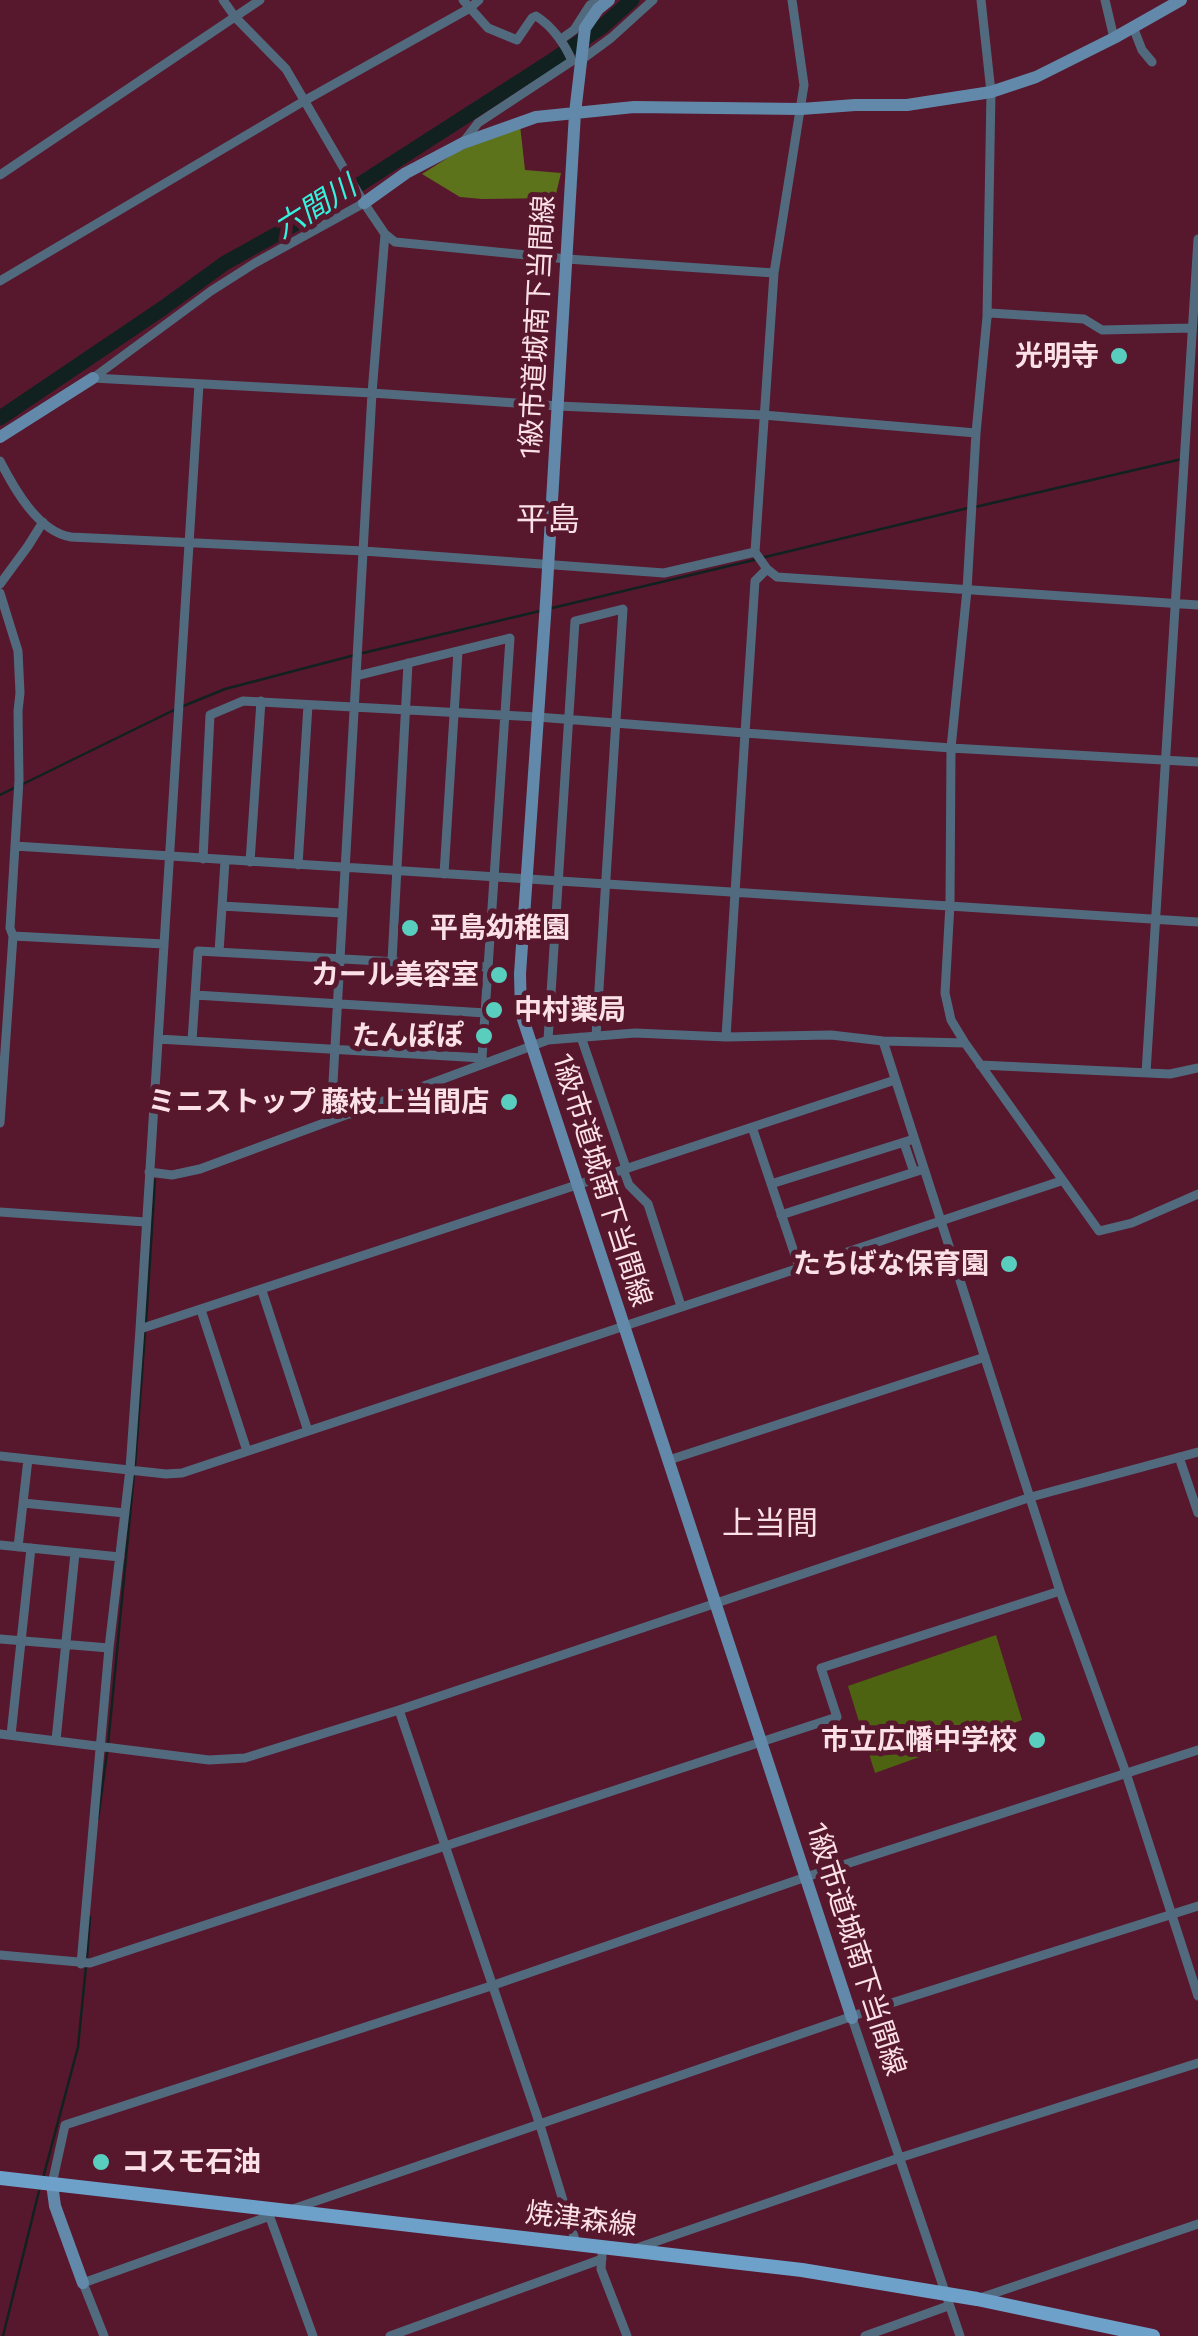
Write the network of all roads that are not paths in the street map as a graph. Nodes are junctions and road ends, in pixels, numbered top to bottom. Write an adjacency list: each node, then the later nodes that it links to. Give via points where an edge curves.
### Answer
1 (224, 0): 11 (street)
2 (260, 0): 11 (street)
3 (479, 0): 10 (street)
4 (654, 0): 14 (street, via 611,38)
5 (792, 0): 18 (street)
6 (981, 0): 16 (street)
7 (1105, 0): 13 (street)
8 (1181, 0): 12 (street)
9 (607, 2): 14 (street, 1級市道城南下当間線); 14 (street, via 590,5 574,30)
10 (467, 4): 14 (street, via 488,28 517,40 536,16); 17 (street)
11 (235, 17): 17 (street, via 286,70); 21 (street)
12 (1133, 28): 13 (street); 15 (street)
13 (1114, 38): 16 (street)
14 (571, 51): 19 (street, 1級市道城南下当間線); 20 (street, via 572,62 478,123)
15 (1152, 62)
16 (991, 92): 18 (street, via 907,105); 29 (street)
17 (304, 101): 22 (street); 27 (street)
18 (802, 109): 19 (street, via 634,106); 26 (street)
19 (574, 113): 20 (street, via 499,128); 25 (street, 1級市道城南下当間線)
20 (463, 143): 22 (street)
21 (0, 175)
22 (363, 201): 23 (street); 31 (street, via 212,291)
23 (386, 234): 25 (street, via 395,242); 33 (street)
24 (1198, 239): 28 (street)
25 (567, 259): 26 (street); 34 (street, 1級市道城南下当間線)
26 (774, 273): 35 (street)
27 (0, 281)
28 (1196, 287): 30 (street)
29 (987, 316): 30 (street, via 1084,319 1102,330); 36 (street)
30 (1192, 328): 48 (street)
31 (92, 378): 32 (street); 37 (street)
32 (199, 384): 33 (street); 40 (street)
33 (372, 393): 34 (street); 41 (street)
34 (558, 406): 35 (street); 43 (street, 1級市道城南下当間線)
35 (763, 415): 36 (street); 42 (street)
36 (976, 433): 46 (street)
37 (0, 437)
38 (0, 460): 39 (street)
39 (43, 522): 40 (street, via 71,537); 45 (street)
40 (189, 543): 41 (street); 67 (street)
41 (364, 551): 43 (street); 52 (street)
42 (755, 552): 43 (street, via 664,572); 44 (street)
43 (548, 564): 59 (street, 1級市道城南下当間線)
44 (767, 569): 46 (street, via 776,577); 62 (street, via 755,582)
45 (0, 584)
46 (966, 590): 48 (street); 63 (street)
47 (0, 594): 66 (street, via 18,651)
48 (1175, 604): 49 (street); 64 (street)
49 (1198, 605)
50 (458, 651): 51 (street); 57 (street); 58 (street, via 510,638)
51 (408, 663): 52 (street); 56 (street)
52 (356, 676): 55 (street)
53 (261, 701): 54 (street); 68 (street, via 210,715); 70 (street)
54 (308, 705): 55 (street); 71 (street)
55 (353, 706): 56 (street); 72 (street)
56 (406, 710): 57 (street); 73 (street)
57 (454, 712): 58 (street); 74 (street)
58 (506, 716): 59 (street); 75 (street)
59 (537, 718): 60 (street); 76 (street, 1級市道城南下当間線)
60 (569, 720): 61 (street); 61 (street, via 575,621 623,609); 77 (street)
61 (615, 722): 62 (street); 78 (street)
62 (744, 733): 63 (street); 79 (street)
63 (951, 748): 64 (street); 80 (street)
64 (1166, 759): 65 (street); 83 (street)
65 (1198, 762)
66 (15, 846): 67 (street); 85 (street)
67 (170, 857): 68 (street); 86 (street)
68 (203, 859): 69 (street)
69 (225, 861): 70 (street); 81 (street)
70 (250, 862): 71 (street)
71 (298, 865): 72 (street)
72 (343, 868): 73 (street); 82 (street)
73 (397, 872): 74 (street); 89 (street)
74 (444, 874): 75 (street)
75 (496, 878): 76 (street); 90 (street)
76 (527, 880): 77 (street); 103 (street, 1級市道城南下当間線, via 519,996)
77 (558, 882): 78 (street); 99 (street)
78 (606, 885): 79 (street); 95 (street)
79 (735, 893): 80 (street); 97 (street)
80 (950, 904): 83 (street); 102 (street, via 945,993)
81 (222, 906): 82 (street); 87 (street)
82 (341, 914): 88 (street)
83 (1156, 920): 84 (street); 108 (street)
84 (1198, 922)
85 (8, 930): 86 (street); 93 (street)
86 (164, 944): 98 (street)
87 (219, 952): 88 (street); 91 (street, via 198,951)
88 (338, 959): 89 (street); 92 (street)
89 (392, 961): 90 (street)
90 (489, 967): 94 (street)
91 (196, 995): 92 (street); 100 (street)
92 (336, 1004): 94 (street); 104 (street)
93 (4, 1008): 111 (street)
94 (486, 1013): 105 (street)
95 (596, 1036): 96 (street); 97 (street)
96 (582, 1037): 99 (street); 114 (street)
97 (726, 1037): 101 (street)
98 (158, 1038): 100 (street); 116 (street)
99 (548, 1040): 103 (street)
100 (192, 1041): 104 (street)
101 (883, 1041): 102 (street); 109 (street)
102 (965, 1044): 106 (street)
103 (530, 1046): 105 (street); 118 (street, 1級市道城南下当間線)
104 (334, 1050): 105 (street); 110 (street, via 332,1100)
105 (483, 1060): 110 (street)
106 (980, 1065): 108 (street); 117 (street)
107 (1198, 1068): 108 (street)
108 (1146, 1073)
109 (895, 1080): 112 (street); 113 (street)
110 (350, 1114): 116 (street, via 200,1168)
111 (0, 1123)
112 (752, 1127): 114 (street); 119 (street)
113 (909, 1141): 115 (street); 119 (street)
114 (624, 1168): 118 (street); 127 (street, via 648,1204)
115 (919, 1170): 122 (street); 123 (street)
116 (149, 1172): 124 (street)
117 (1061, 1180): 120 (street, via 1099,1232); 123 (street)
118 (577, 1184): 126 (street); 129 (street, 1級市道城南下当間線)
119 (771, 1184): 122 (street)
120 (1198, 1194)
121 (0, 1212): 124 (street)
122 (782, 1216): 125 (street)
123 (941, 1221): 125 (street); 131 (street)
124 (146, 1222): 130 (street)
125 (799, 1268): 127 (street)
126 (262, 1290): 128 (street); 132 (street)
127 (681, 1306): 129 (street)
128 (201, 1310): 130 (street); 133 (street)
129 (624, 1325): 132 (street); 138 (street, 1級市道城南下当間線)
130 (140, 1330): 139 (street)
131 (985, 1357): 138 (street); 140 (street)
132 (308, 1431): 133 (street)
133 (247, 1451): 139 (street, via 182,1473)
134 (1198, 1452): 136 (street)
135 (0, 1456): 137 (street)
136 (1179, 1457): 140 (street); 143 (street)
137 (28, 1459): 139 (street); 141 (street)
138 (669, 1460): 150 (street, 1級市道城南下当間線)
139 (134, 1470): 142 (street)
140 (1031, 1497): 149 (street); 150 (street)
141 (23, 1503): 142 (street); 145 (street)
142 (125, 1513): 148 (street)
143 (1198, 1513)
144 (0, 1545): 145 (street)
145 (18, 1547): 146 (street)
146 (30, 1548): 147 (street); 152 (street)
147 (76, 1552): 148 (street); 153 (street)
148 (120, 1556): 154 (street)
149 (1060, 1591): 158 (street, via 822,1668 837,1716); 161 (street)
150 (716, 1602): 155 (street); 158 (street, 1級市道城南下当間線)
151 (0, 1640): 152 (street)
152 (20, 1640): 153 (street); 156 (street)
153 (66, 1645): 154 (street); 157 (street)
154 (109, 1648): 159 (street)
155 (399, 1710): 159 (street, via 227,1760); 162 (street)
156 (6, 1734): 157 (street)
157 (56, 1740): 159 (street)
158 (762, 1742): 162 (street); 163 (street, 1級市道城南下当間線)
159 (100, 1746): 167 (street)
160 (1198, 1750): 161 (street)
161 (1126, 1773): 163 (street); 165 (street)
162 (445, 1845): 167 (street); 168 (street)
163 (806, 1877): 168 (street); 170 (street, 1級市道城南下当間線)
164 (1198, 1906): 165 (street)
165 (1171, 1915): 169 (street); 170 (street)
166 (0, 1955): 167 (street)
167 (86, 1964)
168 (491, 1986): 172 (street); 175 (street, via 65,2126)
169 (1198, 1996)
170 (852, 2018): 172 (street); 173 (street, 1級市道城南下当間線)
171 (1198, 2063): 173 (street)
172 (540, 2125): 176 (street); 179 (street)
173 (899, 2158): 180 (street); 184 (street, 1級市道城南下当間線)
174 (0, 2178): 175 (main road, 焼津森線)
175 (52, 2184): 177 (main road, 焼津森線); 182 (street)
176 (289, 2210): 177 (main road, 焼津森線); 179 (main road, 焼津森線)
177 (268, 2212): 182 (street); 186 (street)
178 (1198, 2224): 183 (street)
179 (576, 2243): 181 (main road, 焼津森線)
180 (631, 2250): 181 (main road, 焼津森線); 184 (main road, 焼津森線, via 802,2270)
181 (601, 2258): 187 (street); 188 (street)
182 (83, 2283): 185 (street)
183 (977, 2299): 184 (main road, 焼津森線); 191 (main road, 焼津森線)
184 (946, 2300): 189 (street); 190 (street, 1級市道城南下当間線)
185 (104, 2336)
186 (313, 2336)
187 (390, 2336)
188 (627, 2336)
189 (865, 2336)
190 (960, 2336)
191 (1153, 2336)

